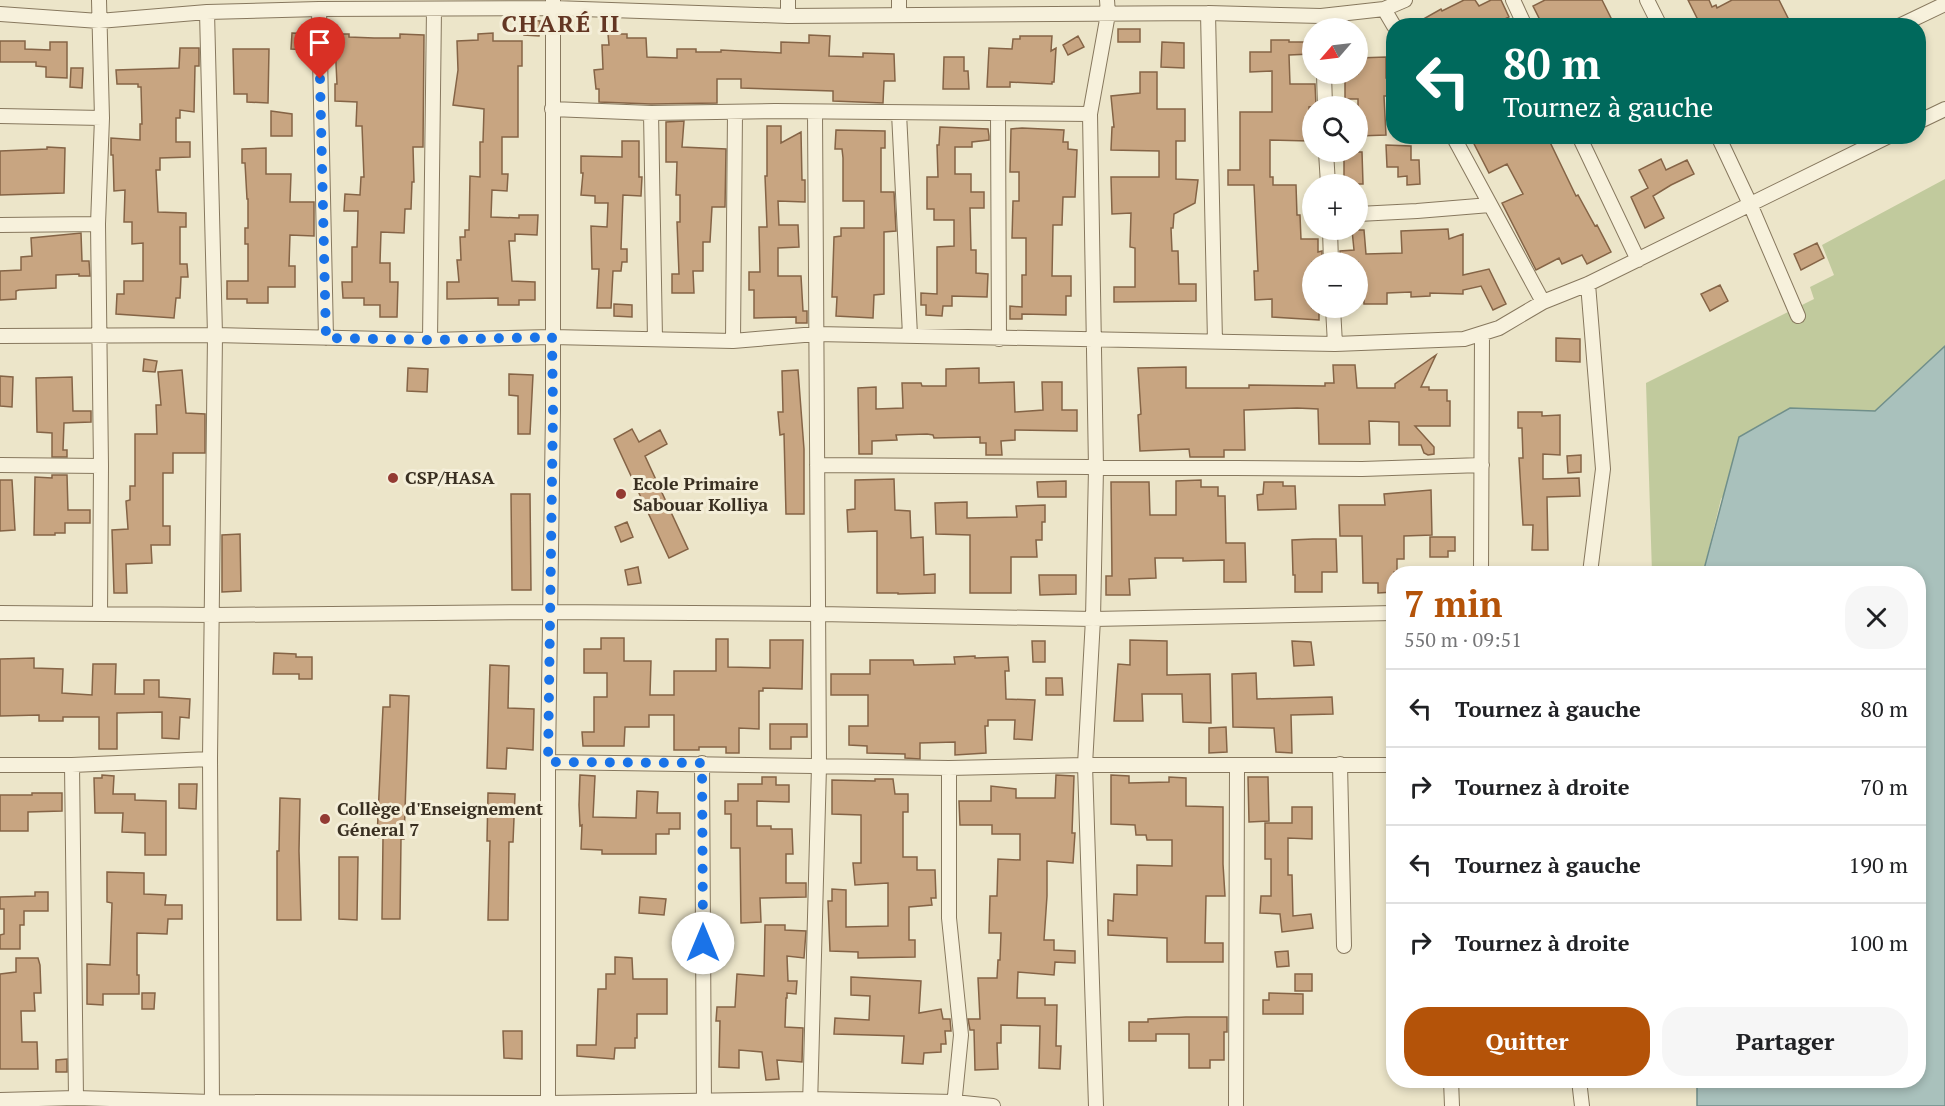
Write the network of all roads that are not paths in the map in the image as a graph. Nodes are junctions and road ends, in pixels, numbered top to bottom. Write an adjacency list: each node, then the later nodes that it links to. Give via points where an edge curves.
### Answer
1 (99, 0): 26 (street)
2 (788, 0): 19 (street)
3 (899, 0): 18 (street)
4 (1405, 0): 14 (street)
5 (1513, 0): 22 (street)
6 (1647, 0): 23 (street)
7 (553, 4): 9 (street); 13 (street); 28 (street)
8 (1945, 4): 24 (street)
9 (682, 7): 19 (street)
10 (1031, 7): 11 (street); 18 (street)
11 (1107, 7): 16 (street); 34 (street)
12 (319, 9): 13 (street); 15 (street); 59 (street)
13 (434, 9): 63 (street)
14 (1384, 9): 20 (street); 21 (street)
15 (207, 12): 26 (street); 54 (street)
16 (1208, 13): 25 (street); 65 (street)
17 (0, 14): 26 (street)
18 (899, 15): 19 (street)
19 (788, 16)
20 (1341, 18)
21 (1389, 18)
22 (1521, 18)
23 (1656, 18)
24 (1916, 18)
25 (1302, 20)
26 (99, 21): 36 (street)
27 (1945, 109): 37 (street)
28 (552, 110): 29 (street); 58 (street)
29 (651, 112): 30 (street); 60 (street)
30 (735, 112): 31 (street); 64 (street)
31 (815, 112): 32 (street); 52 (street)
32 (900, 113): 33 (street); 55 (street)
33 (998, 114): 34 (street); 61 (street)
34 (1090, 114): 62 (street)
35 (0, 116): 36 (street)
36 (102, 118): 45 (street)
37 (1926, 118)
38 (1457, 144): 42 (street)
39 (1583, 144): 47 (street)
40 (1722, 144): 43 (street)
41 (1873, 144): 43 (street)
42 (1490, 204): 44 (street); 49 (street)
43 (1750, 204): 47 (street); 50 (street)
44 (1368, 213)
45 (98, 224): 46 (street); 57 (street)
46 (0, 225)
47 (1638, 260): 48 (street)
48 (1588, 284): 49 (street); 73 (street, via 1603,469)
49 (1543, 302): 53 (street)
50 (1798, 316)
51 (1334, 318): 66 (street)
52 (816, 334): 55 (street); 64 (street); 68 (street)
53 (1482, 334): 66 (street, via 1464,339); 69 (street)
54 (214, 335): 57 (street); 59 (street); 79 (street)
55 (910, 335): 61 (street)
56 (0, 336): 57 (street)
57 (100, 337): 70 (street)
58 (552, 337): 60 (street); 63 (street); 74 (street)
59 (326, 338): 63 (street)
60 (655, 339): 64 (street)
61 (999, 339): 62 (street)
62 (1094, 339): 65 (street); 71 (street)
63 (430, 340)
64 (733, 341)
65 (1215, 342): 66 (street)
66 (1335, 344)
67 (0, 465): 70 (street)
68 (817, 465): 71 (street); 78 (street)
69 (1482, 465): 71 (street, via 1362,470); 72 (street)
70 (101, 466): 77 (street)
71 (1096, 468): 80 (street)
72 (1481, 566)
73 (1591, 566)
74 (549, 612): 78 (street); 79 (street); 82 (street)
75 (0, 613): 77 (street)
76 (1386, 613): 80 (street)
77 (100, 614): 79 (street)
78 (819, 614): 80 (street); 90 (street)
79 (213, 615): 81 (street)
80 (1093, 620): 87 (street)
81 (210, 759): 86 (street); 99 (street)
82 (548, 762): 83 (street); 101 (street)
83 (702, 763): 90 (street); 98 (street)
84 (1340, 764): 88 (street); 89 (street); 92 (street)
85 (0, 765): 86 (street)
86 (72, 765): 95 (street)
87 (1085, 765): 88 (street); 91 (street); 103 (street)
88 (1237, 765): 104 (street)
89 (1386, 765)
90 (819, 766): 91 (street); 97 (street)
91 (949, 768): 100 (street, via 949,918 961,1035)
92 (1344, 946)
93 (1451, 1088): 105 (street)
94 (1580, 1088): 106 (street)
95 (76, 1098): 96 (street); 99 (street)
96 (0, 1100)
97 (810, 1102): 98 (street); 100 (street)
98 (704, 1103): 101 (street)
99 (212, 1104): 101 (street)
100 (954, 1104): 102 (street)
101 (548, 1105)
102 (993, 1106)
103 (1096, 1106)
104 (1236, 1106)
105 (1452, 1106)
106 (1582, 1106)

